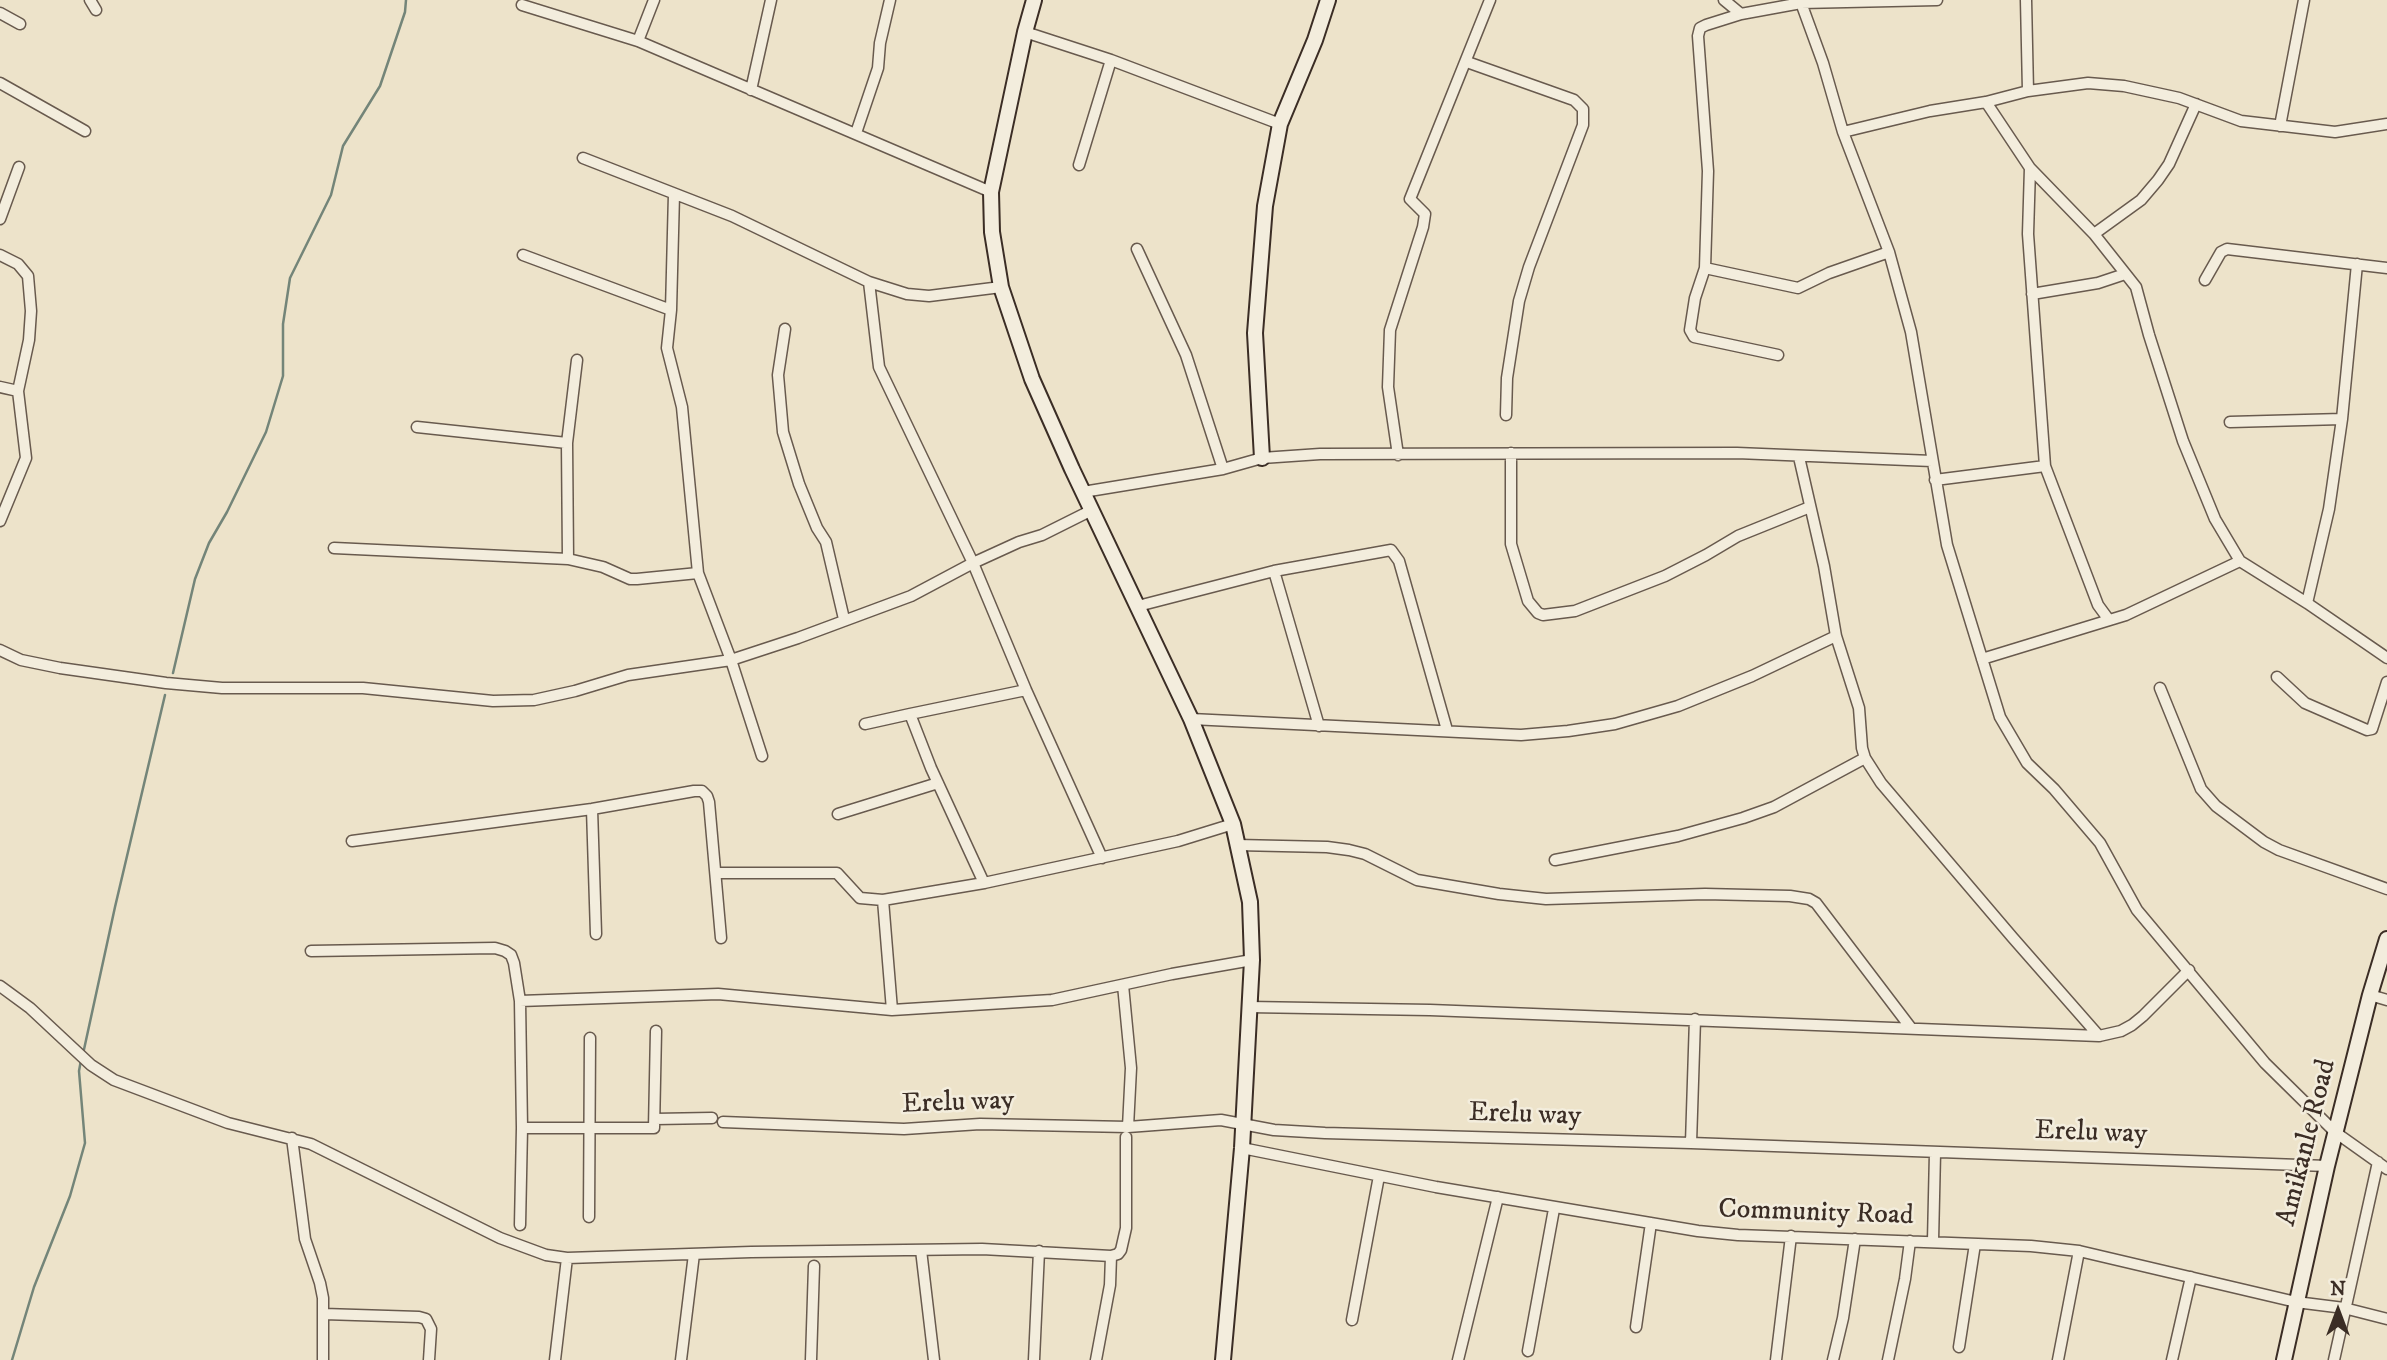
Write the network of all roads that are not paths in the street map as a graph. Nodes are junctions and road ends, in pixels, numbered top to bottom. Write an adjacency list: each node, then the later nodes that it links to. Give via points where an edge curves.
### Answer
1 (90, 0): 14 (street)
2 (654, 0): 19 (street)
3 (771, 0): 23 (street)
4 (890, 0): 32 (street, via 878,68)
5 (1034, 0): 18 (street)
6 (1328, 0): 27 (street)
7 (1490, 0): 21 (street)
8 (1724, 0): 16 (street)
9 (1937, 0): 12 (street)
10 (2026, 0): 24 (street)
11 (2304, 0): 29 (street)
12 (1801, 2): 16 (street); 31 (street)
13 (522, 5): 19 (street)
14 (96, 10)
15 (0, 13): 17 (street)
16 (1741, 14): 46 (street, via 1706,24 1698,36 1708,171)
17 (20, 24)
18 (1024, 32): 20 (street); 37 (street)
19 (638, 41): 23 (street)
20 (1111, 60): 27 (street); 34 (street)
21 (1467, 62): 59 (street, via 1574,100 1583,109 1583,125 1519,302); 65 (street, via 1410,199 1425,214 1390,330 1388,387)
22 (0, 83): 30 (street)
23 (751, 90): 32 (street)
24 (2028, 91): 25 (street); 26 (street, via 2088,83 2124,86)
25 (1986, 102): 31 (street, via 1930,110); 36 (street)
26 (2196, 104): 29 (street, via 2241,121); 40 (street, via 2158,180 2141,201)
27 (1280, 124): 67 (street, via 1265,206 1255,333)
28 (2387, 124): 29 (street, via 2335,132)
29 (2280, 126)
30 (85, 131)
31 (1843, 132): 42 (street)
32 (856, 133): 37 (street)
33 (583, 158): 38 (street)
34 (1079, 165)
35 (19, 167): 39 (street)
36 (2030, 168): 40 (street); 52 (street)
37 (991, 192): 51 (street)
38 (674, 194): 50 (street, via 732,216); 53 (street)
39 (0, 219)
40 (2094, 234): 48 (street)
41 (1137, 250): 70 (street, via 1186,355)
42 (1889, 252): 46 (street, via 1798,288); 68 (street, via 1918,365)
43 (0, 254): 58 (street, via 28,276 29,340)
44 (523, 255): 53 (street)
45 (2357, 264): 47 (street); 49 (street, via 2227,249); 60 (street)
46 (1705, 268): 55 (street, via 1695,298 1690,330 1694,337)
47 (2387, 268)
48 (2125, 274): 52 (street); 78 (street, via 2136,287 2197,478)
49 (2205, 280)
50 (869, 282): 51 (street, via 929,296); 79 (street, via 879,367)
51 (1001, 287): 72 (street, via 1032,379)
52 (2032, 294): 69 (street)
53 (671, 310): 81 (street, via 667,348 682,407)
54 (785, 329): 84 (street, via 778,375 783,432 799,484 826,542)
55 (1779, 355)
56 (577, 360): 63 (street)
57 (0, 387): 58 (street)
58 (18, 391): 75 (street, via 26,458)
59 (1506, 415)
60 (2342, 419): 61 (street); 82 (street, via 2329,509)
61 (2230, 422)
62 (418, 427): 63 (street)
63 (567, 443): 77 (street)
64 (1511, 453): 65 (street); 66 (street); 73 (street, via 1511,544 1528,601 1543,615 1575,611 1665,576 1738,536)
65 (1398, 454): 67 (street)
66 (1799, 457): 68 (street); 73 (street)
67 (1262, 458): 70 (street)
68 (1932, 461): 71 (street)
69 (2045, 466): 71 (street); 85 (street, via 2098,605)
70 (1223, 469): 72 (street)
71 (1935, 480): 88 (street, via 1947,545)
72 (1083, 492): 74 (street)
73 (1810, 507): 86 (street)
74 (1091, 510): 79 (street); 83 (street)
75 (0, 521)
76 (334, 548): 77 (street)
77 (568, 559): 81 (street, via 630,579)
78 (2240, 561): 82 (street); 85 (street)
79 (973, 563): 84 (street, via 911,596); 94 (street)
80 (1274, 571): 83 (street); 98 (street); 99 (street, via 1393,551)
81 (698, 573): 90 (street)
82 (2307, 603): 89 (street)
83 (1138, 606): 96 (street)
84 (844, 620): 90 (street)
85 (2109, 620): 88 (street)
86 (1836, 636): 99 (street, via 1690,701 1615,724 1521,735); 101 (street, via 1859,708)
87 (0, 650): 90 (street, via 20,660 166,684 363,688 513,702 552,697 647,671)
88 (1982, 659): 119 (street, via 2000,717 2015,747 2100,844 2137,910)
89 (2387, 659)
90 (731, 660): 100 (street)
91 (2277, 677): 92 (street, via 2305,703 2367,730 2372,729)
92 (2387, 682)
93 (2160, 688): 112 (street, via 2202,789 2217,806 2279,850)
94 (1026, 690): 95 (street); 108 (street)
95 (910, 715): 97 (street); 102 (street)
96 (1191, 719): 98 (street); 105 (street)
97 (865, 724)
98 (1319, 726): 99 (street)
99 (1447, 730)
100 (762, 756)
101 (1866, 758): 109 (street, via 1774,807 1743,818); 130 (street, via 1881,783)
102 (938, 783): 104 (street); 111 (street)
103 (592, 809): 106 (street); 110 (street, via 702,791 709,802); 114 (street)
104 (838, 814)
105 (1233, 824): 107 (street); 108 (street)
106 (352, 841)
107 (1237, 845): 118 (street, via 1250,902); 128 (street, via 1349,850 1417,880 1546,899 1704,894 1809,899)
108 (1102, 858): 111 (street)
109 (1555, 860)
110 (716, 873): 113 (street, via 837,873 860,898); 115 (street)
111 (984, 883): 113 (street)
112 (2387, 889)
113 (883, 900): 126 (street)
114 (596, 934)
115 (721, 938)
116 (2387, 939): 122 (street, Amikanle Road)
117 (311, 951): 124 (street, via 495,948 511,955)
118 (1252, 960): 120 (street); 125 (street)
119 (2189, 970): 130 (street, via 2132,1025); 139 (street, via 2265,1063)
120 (1123, 985): 126 (street, via 1052,1000); 138 (street, via 1131,1068)
121 (0, 986): 140 (street, via 105,1075 228,1123)
122 (2370, 995): 123 (street); 139 (street, Amikanle Road)
123 (2387, 1000)
124 (520, 1001): 126 (street, via 718,994); 136 (street)
125 (1250, 1007): 127 (street); 135 (street)
126 (892, 1010)
127 (1695, 1019): 128 (street); 141 (street)
128 (1911, 1028): 130 (street)
129 (656, 1031): 133 (street)
130 (2099, 1036)
131 (590, 1038): 137 (street)
132 (712, 1118): 133 (street)
133 (656, 1119): 137 (street, via 654,1128)
134 (723, 1122): 138 (street, Erelu way, via 892,1129 980,1124)
135 (1243, 1125): 138 (street, Erelu way, via 1203,1120); 141 (street, Erelu way, via 1325,1133); 142 (street)
136 (522, 1128): 137 (street); 152 (street)
137 (590, 1129): 150 (street)
138 (1127, 1132): 162 (street, via 1126,1228 1121,1250)
139 (2335, 1132): 144 (street); 145 (street, Amikanle Road)
140 (292, 1138): 163 (street, via 349,1161 500,1238 540,1254); 168 (street, via 305,1239 320,1283)
141 (1692, 1143): 143 (street, Erelu way)
142 (1242, 1148): 147 (street, Community Road); 182 (street)
143 (1935, 1153): 145 (street, Erelu way); 156 (street)
144 (2378, 1162): 146 (street); 167 (street)
145 (2327, 1166): 166 (street, Amikanle Road)
146 (2387, 1169)
147 (1379, 1176): 148 (street, Community Road); 170 (street)
148 (1498, 1197): 149 (street, Community Road); 183 (street)
149 (1555, 1209): 151 (street, Community Road); 173 (street)
150 (589, 1217)
151 (1651, 1223): 153 (street, Community Road, via 1738,1235); 171 (street)
152 (520, 1225)
153 (1791, 1236): 154 (street, Community Road); 184 (street)
154 (1855, 1239): 155 (street, Community Road); 185 (street)
155 (1910, 1241): 156 (street, Community Road); 186 (street)
156 (1933, 1241): 157 (street, Community Road)
157 (1975, 1244): 160 (street, Community Road); 172 (street)
158 (921, 1250): 159 (street); 161 (street); 179 (street)
159 (1039, 1251): 162 (street); 180 (street)
160 (2079, 1251): 165 (street, Community Road); 187 (street)
161 (694, 1254): 163 (street); 177 (street)
162 (1111, 1256): 181 (street)
163 (566, 1258): 176 (street)
164 (814, 1266): 178 (street)
165 (2191, 1277): 166 (street, Community Road); 188 (street)
166 (2296, 1302): 167 (street, Community Road); 189 (street, Amikanle Road)
167 (2344, 1308): 169 (street, Community Road); 190 (street)
168 (324, 1314): 174 (street); 175 (street, via 426,1319 431,1329)
169 (2387, 1319)
170 (1352, 1320)
171 (1636, 1327)
172 (1959, 1347)
173 (1528, 1351)
174 (323, 1360)
175 (429, 1360)
176 (555, 1360)
177 (681, 1360)
178 (811, 1360)
179 (934, 1360)
180 (1034, 1360)
181 (1096, 1360)
182 (1223, 1360)
183 (1458, 1360)
184 (1776, 1360)
185 (1833, 1360)
186 (1888, 1360)
187 (2058, 1360)
188 (2172, 1360)
189 (2284, 1360)
190 (2334, 1360)

